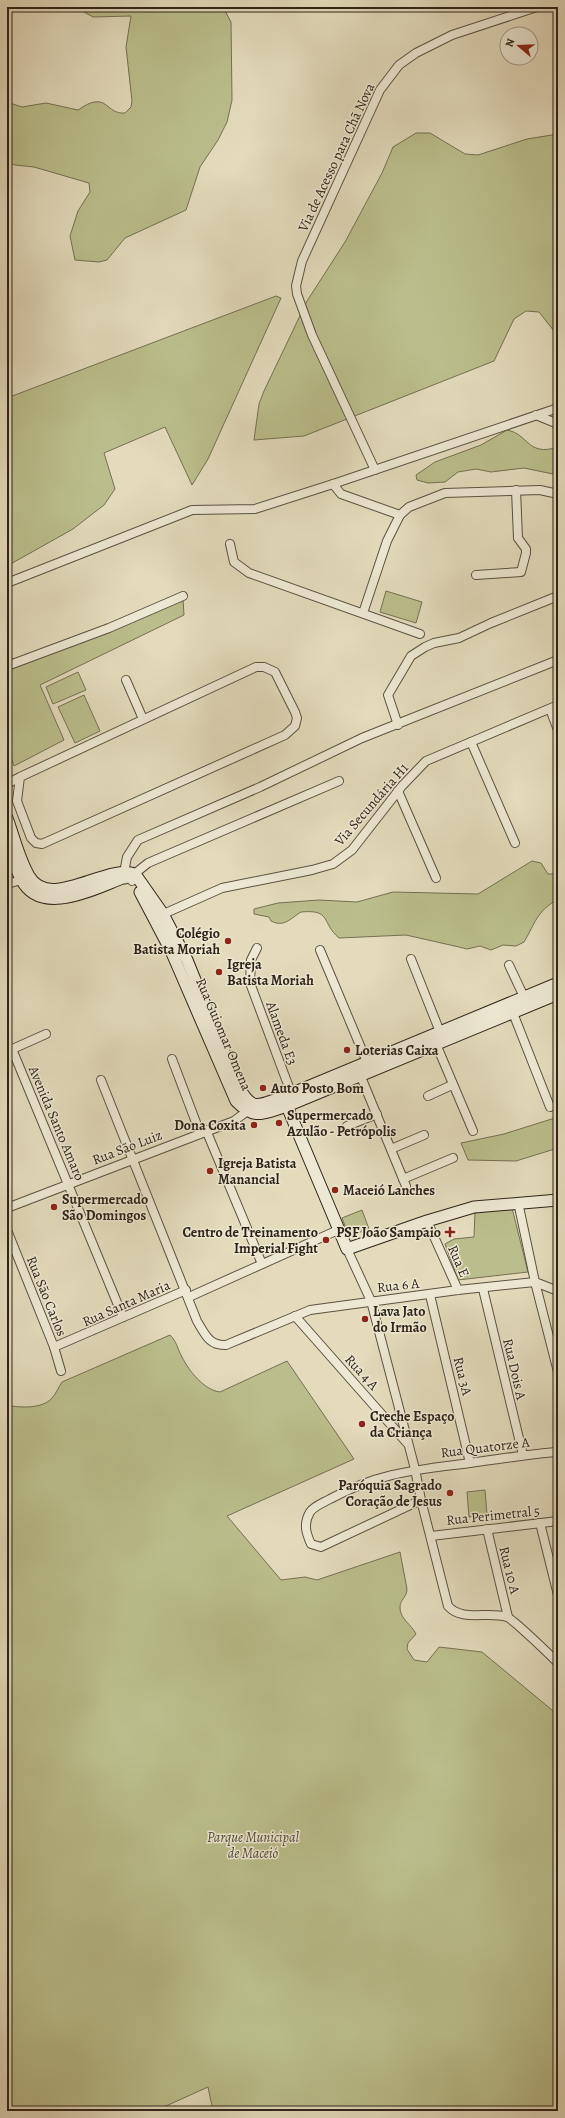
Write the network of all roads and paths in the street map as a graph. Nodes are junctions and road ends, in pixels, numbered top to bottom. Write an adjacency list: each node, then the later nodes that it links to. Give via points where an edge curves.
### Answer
1 (537, 7): 5 (street, Via de Acesso para Chã Nova, via 438,41 399,65 380,90 302,261 296,286 312,335)
2 (558, 408): 3 (street)
3 (536, 415): 4 (street); 5 (street)
4 (558, 424)
5 (375, 470): 6 (street)
6 (333, 484): 9 (street, via 341,494); 12 (street, via 255,509 192,510)
7 (516, 490): 8 (street, via 540,490); 9 (street, via 445,492 419,501); 11 (street, via 518,538 526,549 521,572)
8 (558, 494)
9 (400, 515): 15 (street, via 387,541)
10 (230, 544): 15 (street, via 234,562 249,572)
11 (476, 576)
12 (7, 583)
13 (183, 596): 18 (street, via 116,625)
14 (558, 596): 23 (street, via 459,638 434,643 411,656 388,695)
15 (362, 613): 16 (street)
16 (420, 634)
17 (558, 660): 23 (street)
18 (7, 666)
19 (126, 680): 22 (street)
20 (558, 705): 21 (street, Via Secundária H1)
21 (550, 709): 24 (street); 25 (street, Via Secundária H1)
22 (143, 719): 26 (street); 26 (street, via 256,667 264,666 275,672 297,718 295,726 285,735 42,844 31,838 17,801)
23 (398, 725): 33 (street, via 362,738 260,787 138,840 127,857)
24 (558, 730)
25 (471, 742): 29 (street, Via Secundária H1, via 426,761); 32 (street)
26 (20, 777): 28 (street)
27 (339, 781): 33 (street, via 148,863)
28 (7, 784)
29 (398, 791): 34 (street); 37 (street, Via Secundária H1, via 352,850 333,864 222,888)
30 (7, 818): 35 (street)
31 (7, 841): 35 (street)
32 (515, 843)
33 (129, 876): 35 (street, via 59,900 45,898 29,889); 37 (street, Rua Guiomar Omena)
34 (436, 878)
35 (26, 879): 36 (street)
36 (7, 884)
37 (159, 917): 57 (street, Rua Guiomar Omena, via 236,1101)
38 (256, 948): 55 (street, Alameda E3, via 251,960 250,983)
39 (320, 950): 51 (street)
40 (412, 959): 46 (street)
41 (509, 965): 44 (street)
42 (558, 983): 44 (street)
43 (558, 994): 45 (street)
44 (524, 997): 46 (street)
45 (513, 1013): 48 (street); 56 (street)
46 (440, 1032): 51 (street)
47 (46, 1034): 49 (street)
48 (436, 1044): 51 (street); 53 (street)
49 (10, 1050): 66 (street, Avenida Santo Amaro)
50 (172, 1060): 61 (street)
51 (364, 1070): 55 (street); 58 (street)
52 (101, 1080): 65 (street, Rua 6 A)
53 (452, 1085): 54 (street); 60 (street)
54 (428, 1096)
55 (289, 1100): 57 (street, via 261,1114); 72 (street)
56 (550, 1107)
57 (248, 1108): 61 (street, Rua São Luiz, via 234,1121)
58 (377, 1114): 59 (street); 63 (street)
59 (347, 1126)
60 (473, 1131)
61 (203, 1132): 65 (street, Rua São Luiz); 74 (street)
62 (424, 1135): 63 (street)
63 (391, 1150): 64 (street, via 405,1182)
64 (453, 1158)
65 (133, 1159): 66 (street, Rua São Luiz); 79 (street, Rua 6 A)
66 (68, 1183): 69 (street, Rua São Luiz); 83 (street, Avenida Santo Amaro)
67 (558, 1200): 68 (street)
68 (518, 1202): 70 (street, via 474,1207); 75 (street)
69 (7, 1208)
70 (427, 1221): 73 (street); 77 (street, Rua E)
71 (7, 1230): 84 (street, Rua São Carlos)
72 (338, 1230): 73 (street); 74 (street, Rua Santa Maria)
73 (346, 1249): 81 (street)
74 (262, 1264): 79 (street, Rua Santa Maria)
75 (535, 1282): 76 (street, Rua 6 A); 78 (street); 86 (street)
76 (483, 1288): 77 (street, Rua 6 A); 89 (street, Rua Dois A)
77 (458, 1290): 80 (street, Rua 6 A)
78 (558, 1292)
79 (188, 1294): 82 (street, Rua 6 A, via 207,1339 217,1345 226,1345); 83 (street, Rua Santa Maria)
80 (430, 1295): 81 (street, Rua 6 A); 90 (street, Rua 3A)
81 (371, 1301): 82 (street, Rua 6 A, via 310,1310); 87 (street)
82 (295, 1316): 87 (street, Rua 4 A)
83 (123, 1317): 84 (street, Rua Santa Maria)
84 (54, 1347): 85 (street, Rua São Carlos)
85 (61, 1371)
86 (558, 1372)
87 (409, 1445): 91 (street)
88 (558, 1452): 89 (street, Rua Quatorze A)
89 (523, 1455): 90 (street, Rua Quatorze A)
90 (470, 1463): 91 (street, Rua Quatorze A)
91 (415, 1469): 92 (street); 92 (street, Rua Quatorze A, via 380,1477 315,1507 305,1525 306,1533 311,1544 318,1548 326,1546)
92 (421, 1500): 96 (street)
93 (558, 1521): 94 (street, Rua Perimetral 5)
94 (540, 1523): 95 (street, Rua Perimetral 5); 97 (street)
95 (487, 1529): 96 (street, Rua Perimetral 5); 98 (street, Rua 10 A)
96 (431, 1536): 98 (street, via 448,1606 453,1612)
97 (558, 1594)
98 (508, 1617): 99 (street)
99 (558, 1663)

